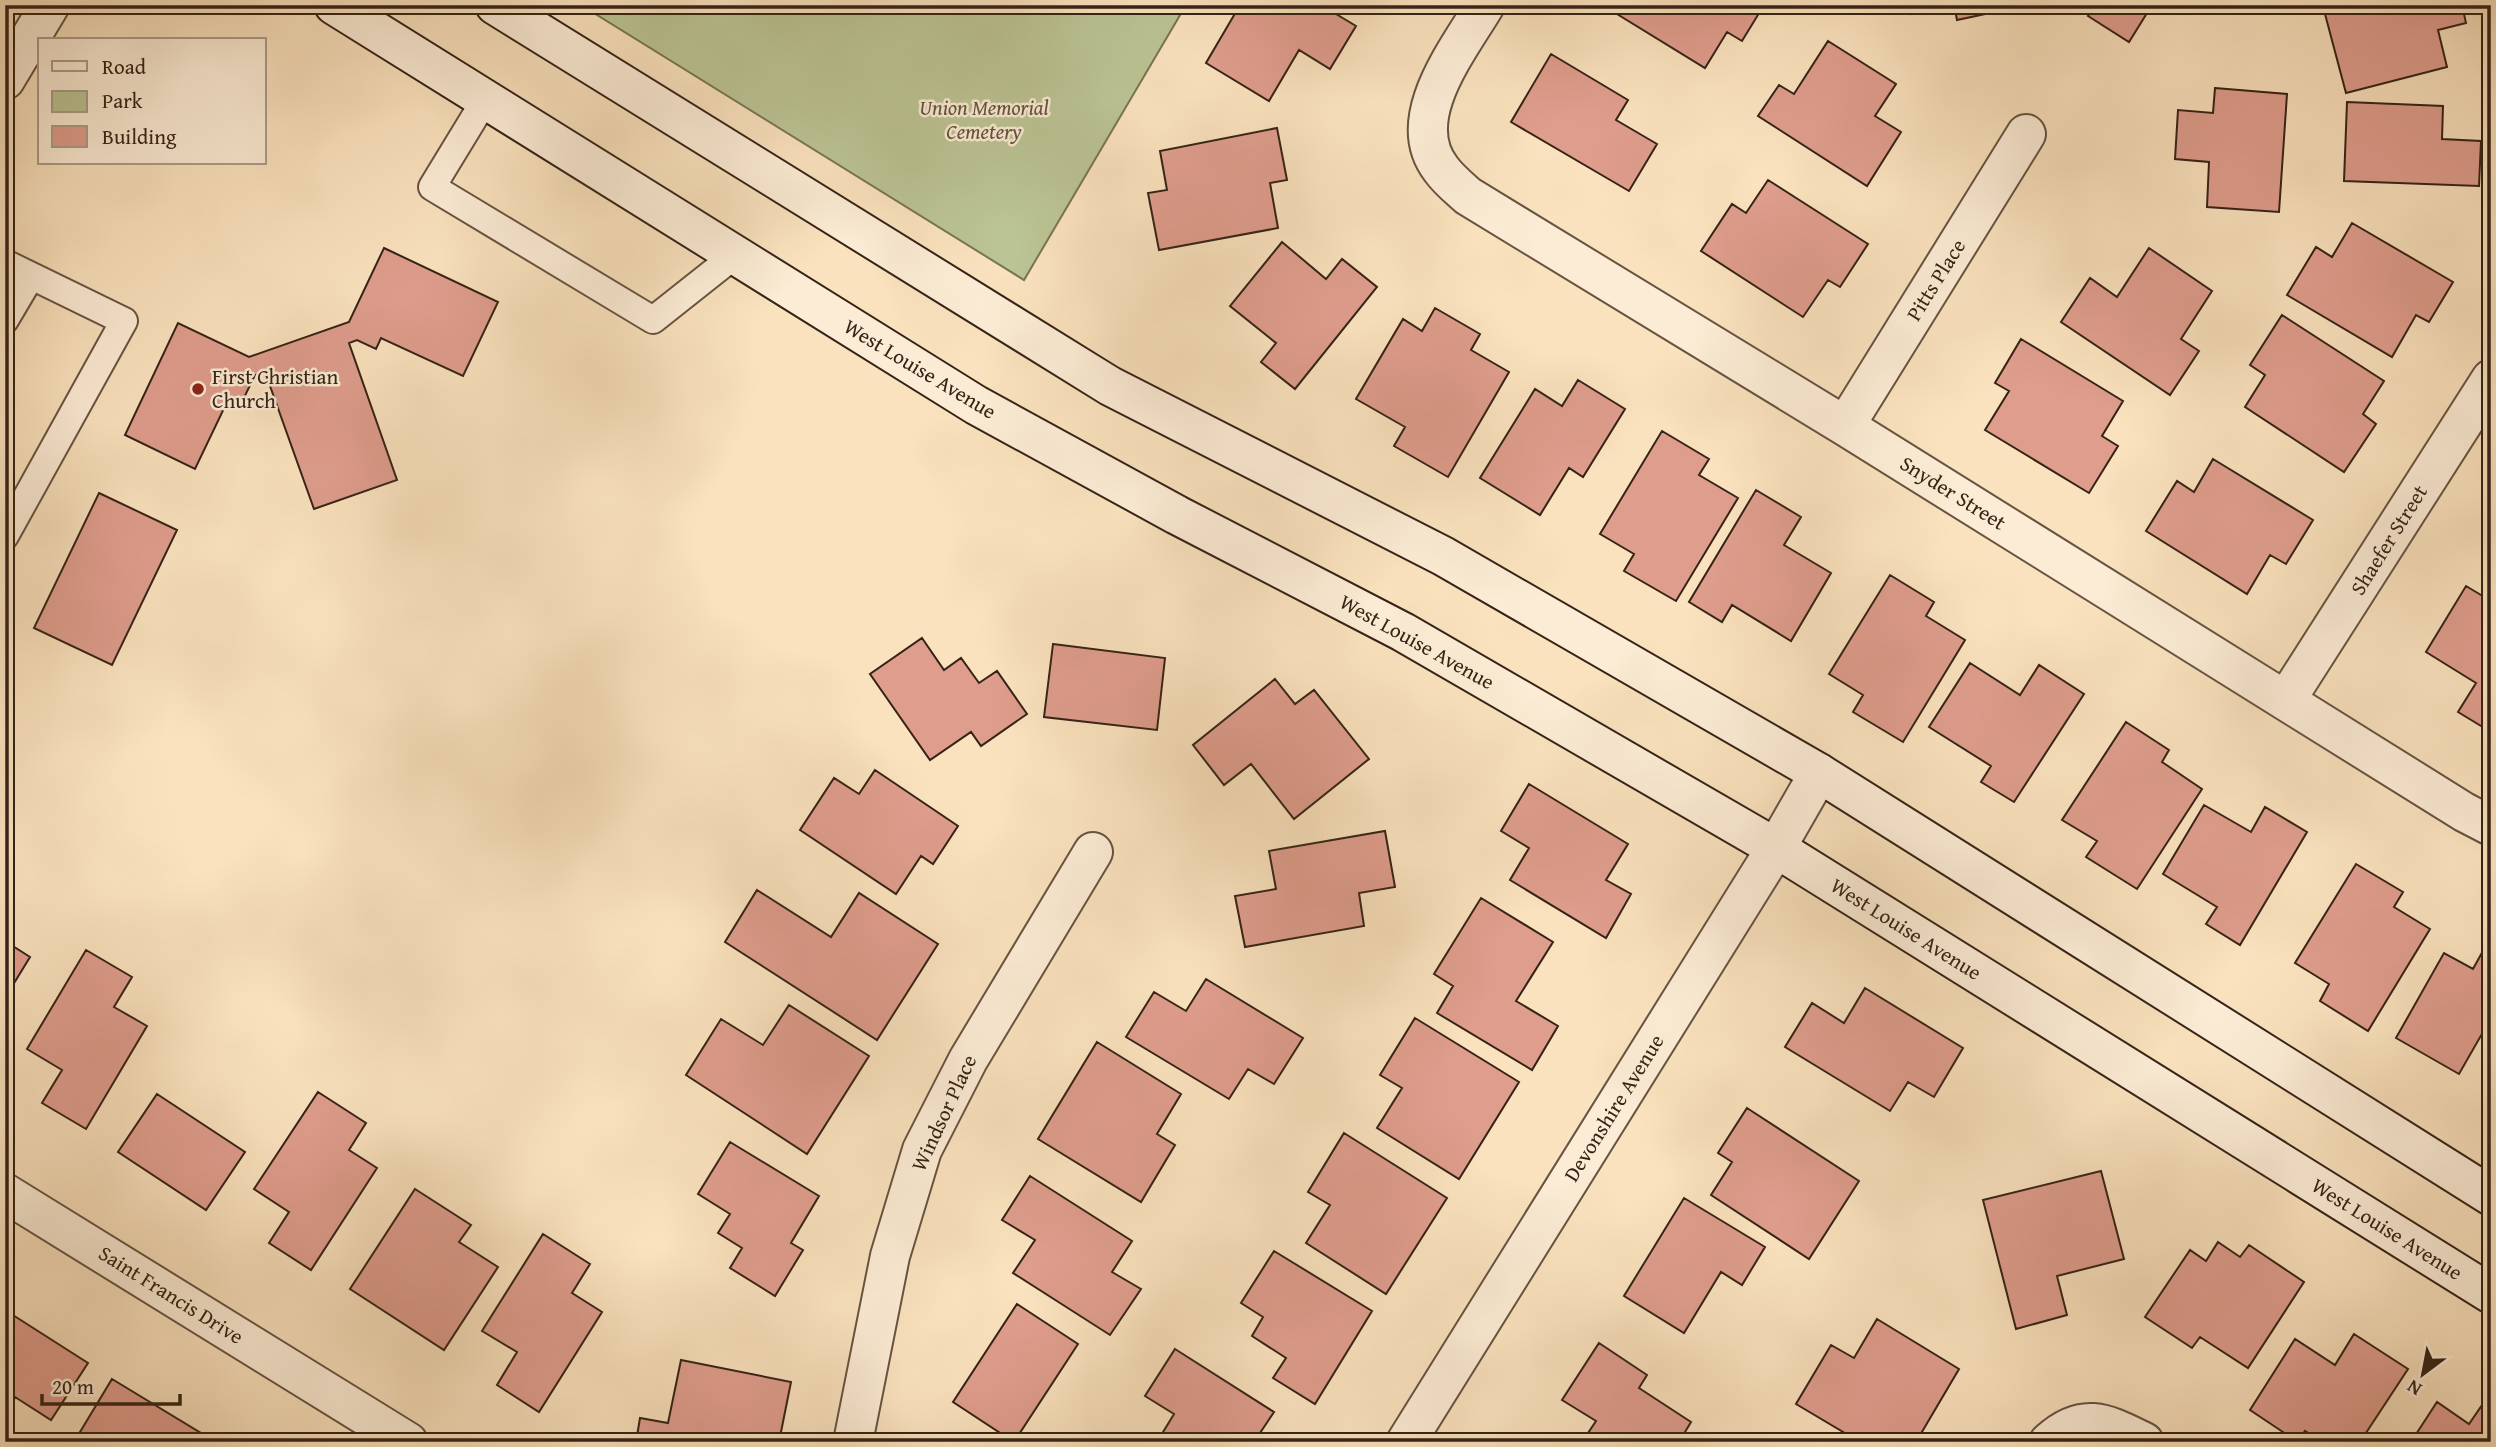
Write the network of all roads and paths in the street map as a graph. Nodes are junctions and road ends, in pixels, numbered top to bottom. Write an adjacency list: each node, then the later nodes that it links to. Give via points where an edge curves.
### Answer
1 (50, 5): 5 (main road)
2 (334, 5): 6 (main road, West Louise Avenue)
3 (495, 5): 16 (main road, via 1110,386 1443,556)
4 (1485, 5): 13 (main road, Snyder Street, via 1437,87 1426,123 1429,146 1440,169 1468,196)
5 (5, 80)
6 (485, 100): 8 (main road, West Louise Avenue); 8 (lane, via 432,187 653,320)
7 (2026, 134): 13 (main road, Pitts Place)
8 (735, 255): 18 (main road, West Louise Avenue, via 975,405 1403,632)
9 (5, 263): 10 (lane)
10 (31, 275): 11 (lane); 14 (lane, via 124,321)
11 (5, 320)
12 (2491, 379): 15 (main road, Shaefer Street)
13 (1845, 426): 15 (main road, Snyder Street)
14 (5, 536)
15 (2286, 700): 17 (main road, Snyder Street)
16 (1819, 773): 18 (main road, Devonshire Avenue); 21 (main road)
17 (2491, 826)
18 (1776, 848): 22 (main road, West Louise Avenue); 25 (main road, Devonshire Avenue)
19 (1093, 852): 24 (main road, Windsor Place, via 968,1060 922,1150 891,1256)
20 (5, 1193): 23 (main road, Saint Francis Drive)
21 (2491, 1196)
22 (2491, 1294)
23 (408, 1442)
24 (853, 1442)
25 (1406, 1442)
26 (2049, 1442): 27 (main road, via 2063,1429 2084,1423 2104,1423)
27 (2144, 1442)

